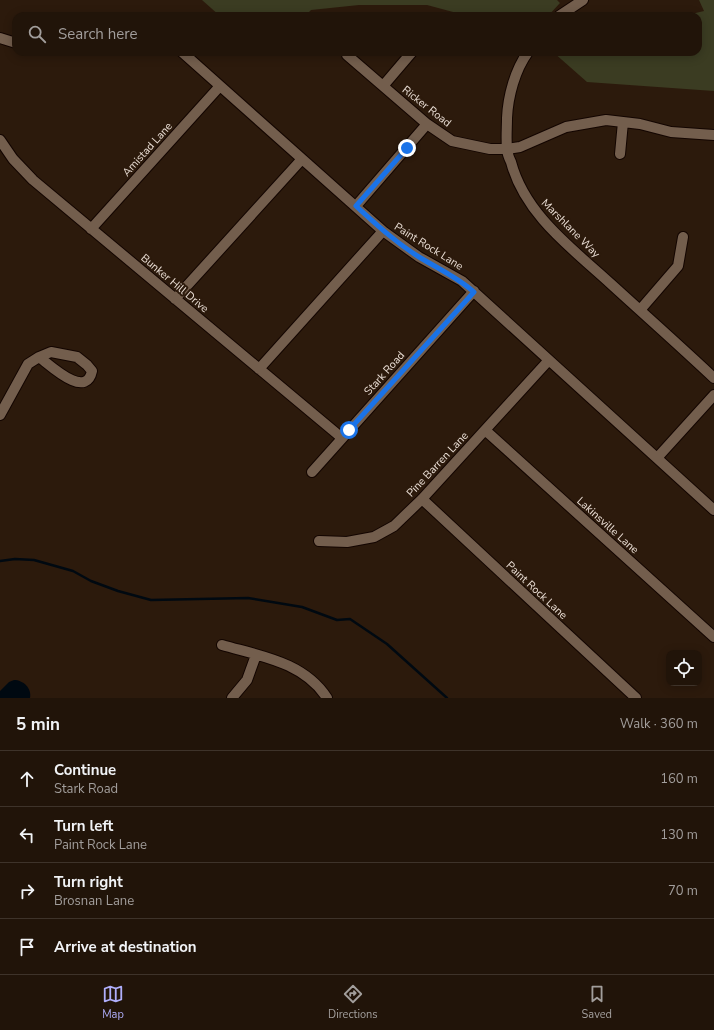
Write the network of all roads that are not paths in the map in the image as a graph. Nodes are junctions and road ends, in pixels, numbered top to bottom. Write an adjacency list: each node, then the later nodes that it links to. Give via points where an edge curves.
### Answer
1 (583, 0): 2 (street)
2 (565, 12)
3 (0, 38): 4 (street)
4 (12, 42)
5 (186, 56): 9 (street, Paint Rock Lane)
6 (348, 56): 10 (street, Ricker Road)
7 (409, 56): 10 (street)
8 (525, 56): 15 (street, Marshlane Way, via 508,105)
9 (220, 86): 17 (street, Paint Rock Lane); 19 (street, Amistad Lane)
10 (383, 86): 12 (street, Ricker Road)
11 (623, 122): 13 (street, Ricker Road, via 670,132); 15 (street, Ricker Road, via 606,120 566,127 520,147); 16 (street)
12 (427, 124): 15 (street, Ricker Road, via 452,141 490,149); 18 (street)
13 (714, 135)
14 (0, 140): 19 (street, Bunker Hill Drive, via 13,159 33,180)
15 (507, 149): 24 (street, Marshlane Way, via 525,197 537,214)
16 (620, 154)
17 (302, 159): 18 (street, Paint Rock Lane); 23 (street)
18 (356, 206): 20 (street, Paint Rock Lane)
19 (92, 229): 23 (street, Bunker Hill Drive)
20 (383, 231): 22 (street, Paint Rock Lane, via 462,281); 27 (street)
21 (683, 237): 24 (street, via 678,266)
22 (474, 292): 26 (street, Paint Rock Lane); 32 (street, Stark Road)
23 (175, 299): 27 (street, Bunker Hill Drive)
24 (640, 310): 28 (street, Marshlane Way)
25 (39, 357): 25 (street, via 51,352 77,357 92,371 91,377 81,383 73,381); 30 (street, via 28,364)
26 (549, 360): 31 (street, Pine Barren Lane); 33 (street, Paint Rock Lane)
27 (259, 369): 32 (street, Bunker Hill Drive)
28 (714, 378)
29 (714, 395): 33 (street)
30 (0, 415)
31 (485, 430): 35 (street, Pine Barren Lane); 38 (street, Lakinsville Lane)
32 (342, 438): 34 (street, Stark Road)
33 (657, 458): 36 (street, Paint Rock Lane)
34 (312, 472)
35 (422, 499): 37 (street, Pine Barren Lane, via 394,526 374,537 347,542); 43 (street, Paint Rock Lane)
36 (714, 510)
37 (319, 541)
38 (714, 637)
39 (222, 646): 40 (street)
40 (256, 655): 41 (street, via 247,680); 42 (street, via 287,664 300,671 318,686)
41 (232, 698)
42 (327, 698)
43 (636, 698)

